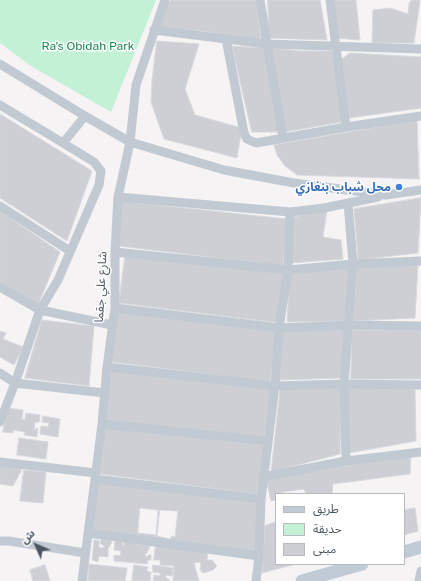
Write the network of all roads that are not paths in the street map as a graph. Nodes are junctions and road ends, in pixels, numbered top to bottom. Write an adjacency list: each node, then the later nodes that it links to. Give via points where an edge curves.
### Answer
1 (165, 0): 4 (street, شارع علي جقما)
2 (260, 0): 6 (street)
3 (330, 0): 7 (street)
4 (154, 30): 5 (street); 15 (street, شارع علي جقما, via 136,85)
5 (226, 39): 6 (street); 14 (street, via 244,134 247,139 256,143)
6 (266, 44): 7 (street); 14 (street)
7 (336, 46): 8 (street); 13 (street)
8 (421, 49)
9 (0, 64): 11 (street)
10 (0, 105): 16 (street)
11 (85, 116): 15 (street); 16 (street)
12 (421, 116): 13 (street)
13 (346, 127): 14 (street)
14 (283, 137)
15 (130, 142): 18 (street, via 224,170 294,183); 19 (street, شارع علي جقما)
16 (63, 143): 23 (street, via 94,162 102,170 100,185)
17 (421, 190): 18 (street)
18 (386, 195): 20 (street)
19 (118, 197): 22 (street); 24 (street, شارع علي جقما)
20 (348, 203): 22 (street); 26 (street)
21 (0, 206): 23 (street)
22 (290, 212): 27 (street)
23 (70, 251): 30 (street, via 58,280)
24 (115, 252): 27 (street); 29 (street, شارع علي جقما)
25 (421, 261): 26 (street)
26 (353, 264): 27 (street); 32 (street)
27 (288, 270): 34 (street)
28 (0, 286): 30 (street)
29 (114, 308): 31 (street, شارع علي جقما); 34 (street)
30 (40, 310): 31 (street); 37 (street)
31 (112, 325): 35 (street, شارع علي جقما)
32 (349, 325): 33 (street); 34 (street); 38 (street)
33 (421, 326)
34 (279, 328): 40 (street)
35 (107, 367): 40 (street); 41 (street, شارع علي جقما)
36 (0, 373): 37 (street)
37 (16, 383): 41 (street); 42 (street)
38 (344, 384): 39 (street); 40 (street); 46 (street)
39 (421, 385)
40 (275, 386): 44 (street)
41 (105, 394): 43 (street, شارع علي جقما)
42 (0, 422)
43 (102, 424): 44 (street); 48 (street, شارع علي جقما)
44 (267, 441): 49 (street)
45 (421, 452): 46 (street)
46 (346, 461): 49 (street)
47 (0, 462): 48 (street)
48 (95, 476): 50 (street); 51 (street, شارع علي جقما)
49 (263, 477): 50 (street)
50 (261, 499): 56 (street)
51 (88, 533): 55 (street, شارع علي جقما); 56 (street)
52 (0, 541): 55 (street)
53 (421, 547): 54 (main road)
54 (405, 552)
55 (85, 553): 59 (street, شارع علي جقما)
56 (259, 556): 60 (street)
57 (358, 565): 61 (main road)
58 (421, 571): 62 (street)
59 (82, 581)
60 (256, 581)
61 (302, 581)
62 (419, 581)

